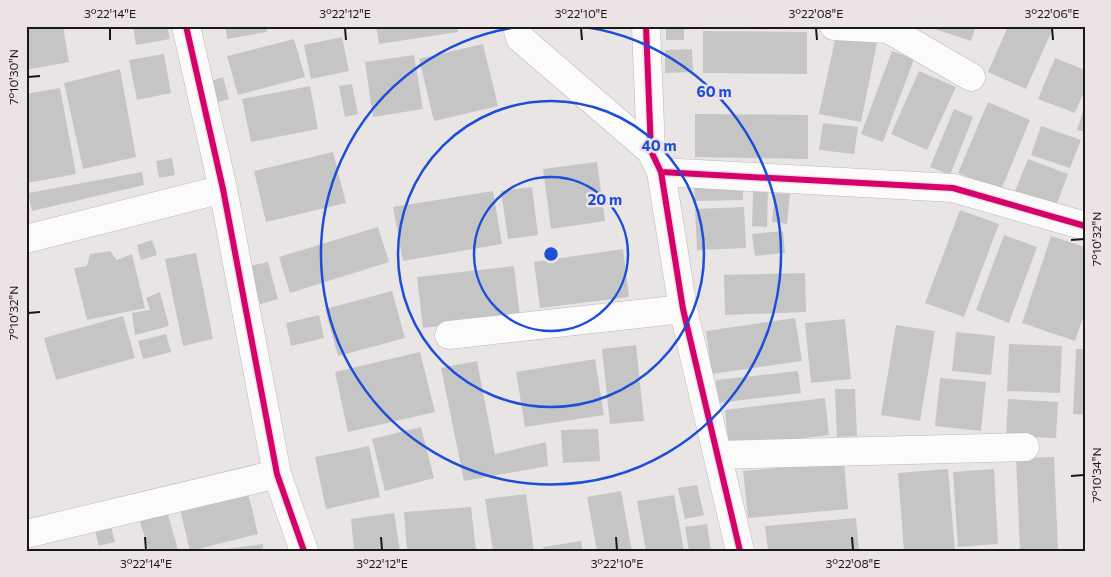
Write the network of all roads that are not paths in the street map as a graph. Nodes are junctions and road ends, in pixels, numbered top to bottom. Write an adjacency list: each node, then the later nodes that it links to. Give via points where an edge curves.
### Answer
1 (186, 26): 7 (street)
2 (518, 26): 6 (street, via 520,38)
3 (646, 26): 6 (street)
4 (834, 26): 5 (street, via 888,29)
5 (971, 77)
6 (656, 161): 8 (street, via 953,188); 10 (street)
7 (223, 189): 9 (street); 14 (street)
8 (1085, 226)
9 (26, 239)
10 (683, 309): 11 (street); 13 (street)
11 (448, 335)
12 (1024, 447): 13 (street)
13 (718, 455): 17 (street)
14 (277, 474): 15 (street); 16 (street)
15 (26, 534)
16 (304, 551)
17 (740, 551)

